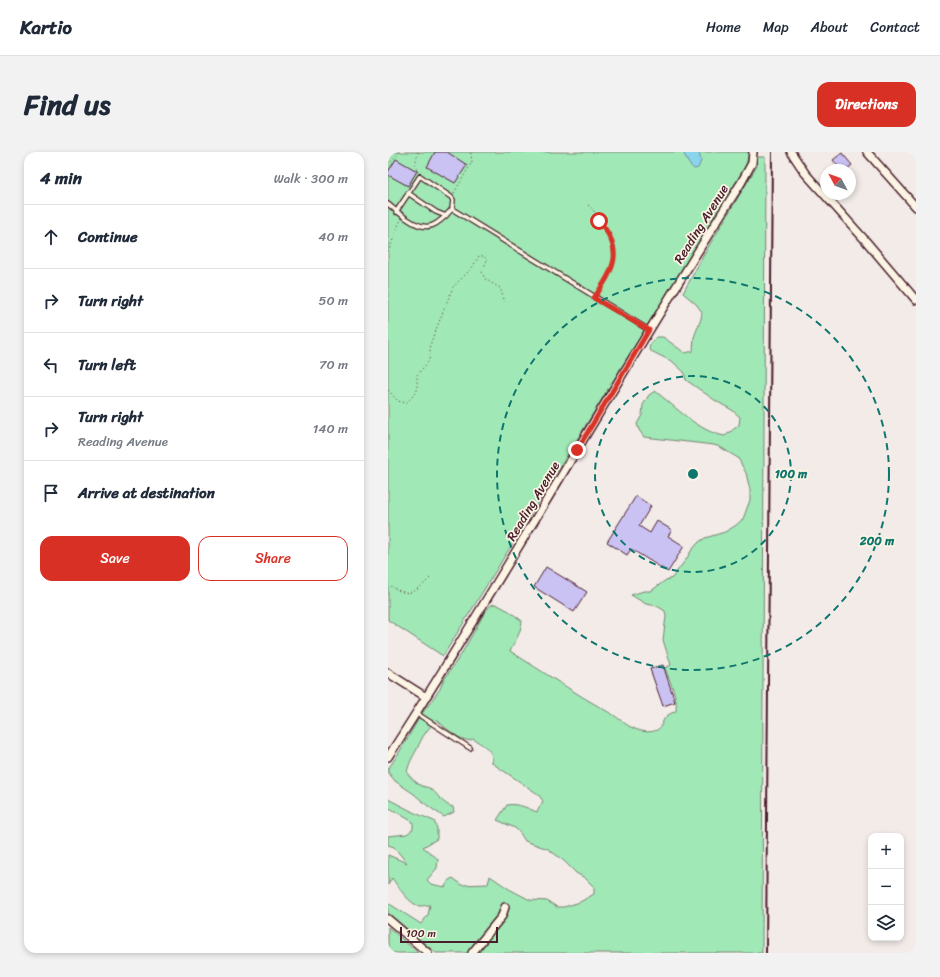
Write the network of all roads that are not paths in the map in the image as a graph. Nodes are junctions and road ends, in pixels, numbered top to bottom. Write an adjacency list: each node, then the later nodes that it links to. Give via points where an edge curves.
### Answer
1 (753, 152): 12 (street, Reading Avenue, via 752,163 741,183)
2 (786, 152): 3 (street)
3 (791, 152): 11 (street, via 805,173)
4 (867, 152): 7 (street)
5 (408, 193): 8 (lane, via 420,176 451,197); 9 (lane); 10 (lane)
6 (388, 204): 9 (lane)
7 (916, 207)
8 (452, 209): 10 (lane); 12 (lane)
9 (396, 212): 10 (lane, via 424,227 432,226)
10 (446, 216)
11 (916, 300)
12 (649, 330): 14 (street, Reading Avenue)
13 (388, 673): 14 (street)
14 (426, 697): 15 (street, Reading Avenue)
15 (416, 713): 16 (lane); 17 (street, Reading Avenue)
16 (470, 748)
17 (388, 757)
18 (505, 907): 21 (street, via 502,916)
19 (388, 919): 20 (street)
20 (428, 953)
21 (472, 953)

